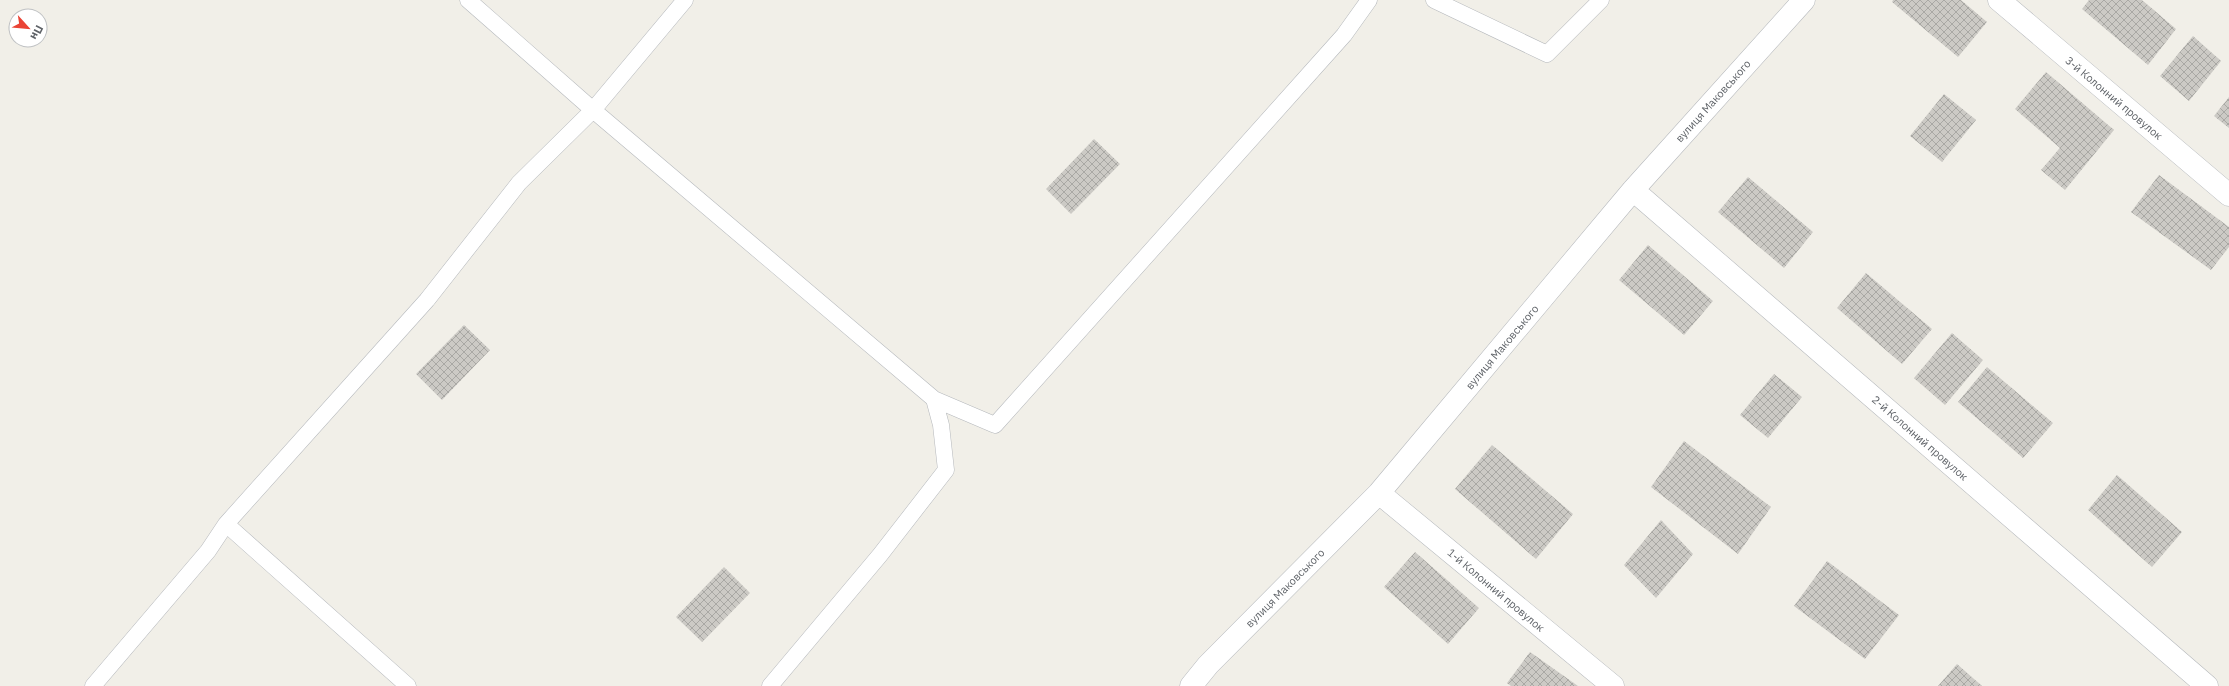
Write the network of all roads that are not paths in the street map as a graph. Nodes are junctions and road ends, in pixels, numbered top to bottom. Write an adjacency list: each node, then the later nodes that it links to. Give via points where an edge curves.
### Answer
1 (468, 0): 8 (lane)
2 (685, 0): 8 (lane)
3 (1369, 0): 11 (lane, via 1344,35 995,425)
4 (1434, 0): 5 (lane, via 1547,54)
5 (1601, 0)
6 (1804, 0): 9 (street, вулиця Маковського)
7 (1999, 0): 10 (street, 3-й Колонний провулок)
8 (594, 110): 11 (lane); 13 (lane, via 519,182 427,300)
9 (1633, 190): 12 (street, вулиця Маковського); 19 (street, 2-й Колонний провулок)
10 (2229, 195)
11 (934, 399): 16 (lane, via 941,425 946,470 880,555)
12 (1379, 493): 17 (street, вулиця Маковського, via 1208,665); 18 (street, 1-й Колонний провулок)
13 (226, 524): 14 (lane, via 208,551); 15 (lane)
14 (93, 686)
15 (408, 686)
16 (770, 686)
17 (1191, 686)
18 (1613, 686)
19 (2207, 686)

